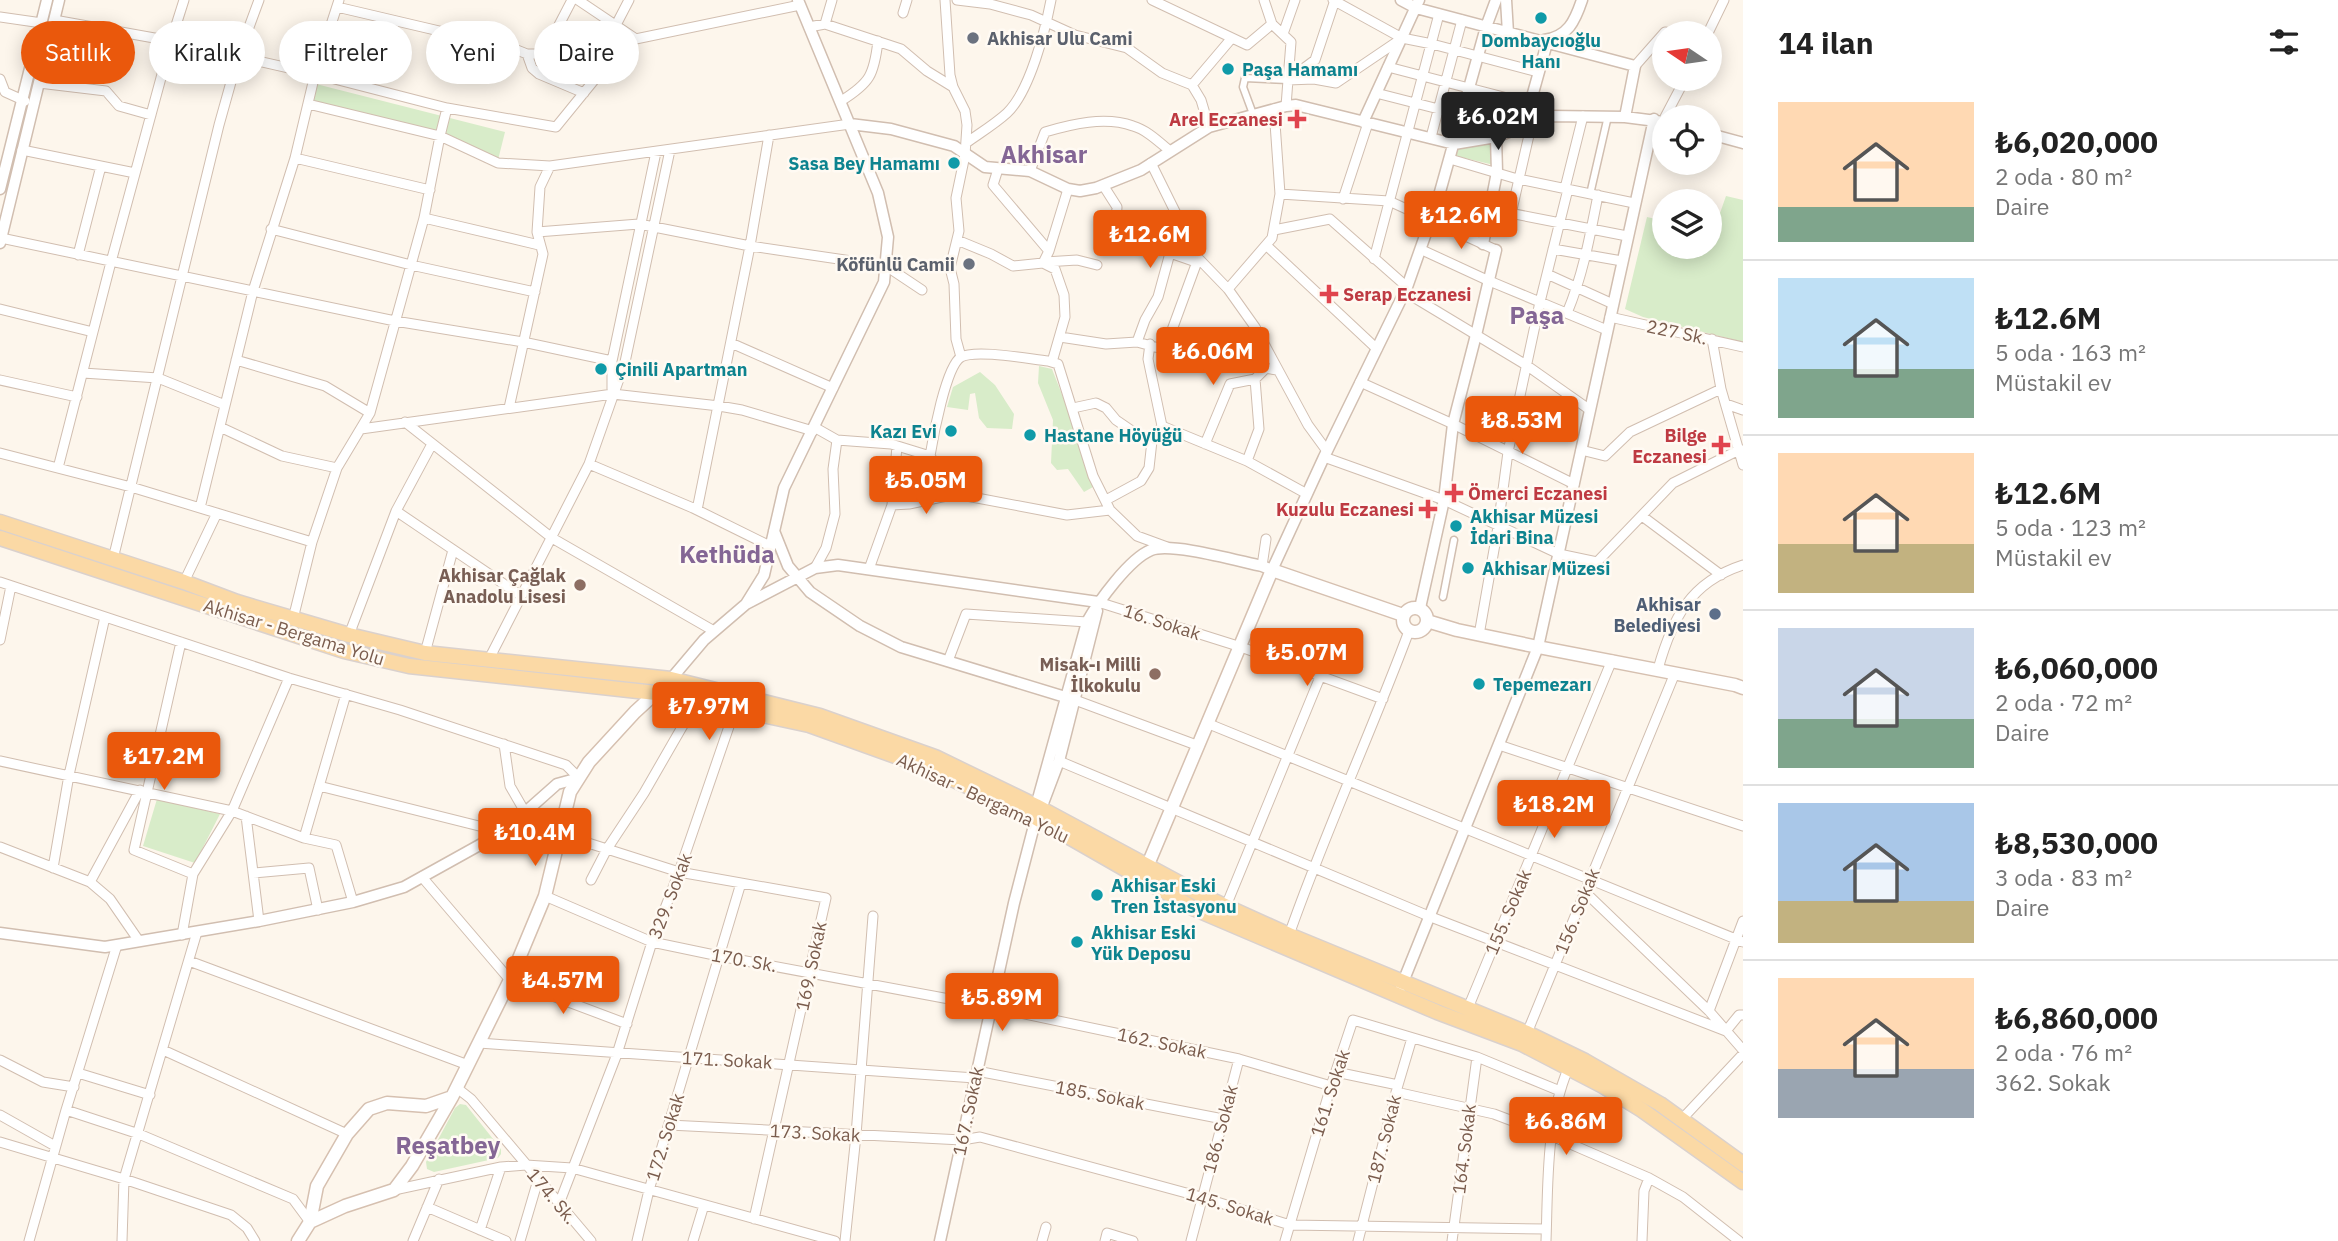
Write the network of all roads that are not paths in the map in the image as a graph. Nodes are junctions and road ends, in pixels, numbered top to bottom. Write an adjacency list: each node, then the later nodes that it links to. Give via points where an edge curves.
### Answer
1 (47, 0): 31 (street)
2 (59, 0): 28 (street)
3 (184, 0): 32 (street)
4 (259, 0): 33 (street)
5 (572, 0): 54 (street, via 547,48)
6 (578, 0): 35 (street)
7 (629, 0): 36 (street)
8 (832, 0): 39 (street)
9 (907, 0): 25 (street)
10 (945, 0): 72 (street)
11 (957, 0): 38 (street, via 990,4)
12 (1051, 0): 38 (street)
13 (1152, 0): 48 (street)
14 (1264, 0): 40 (street)
15 (1295, 0): 44 (street)
16 (1334, 0): 47 (street); 61 (street, via 1315,60)
17 (1401, 0): 24 (street)
18 (1496, 0): 42 (street)
19 (1506, 0): 43 (street)
20 (1582, 0): 50 (street, via 1576,18 1562,34)
21 (1724, 0): 37 (street)
22 (338, 3): 34 (street); 54 (street)
23 (799, 3): 41 (street); 46 (street)
24 (1418, 4): 26 (street); 47 (street)
25 (903, 13)
26 (1439, 14): 29 (street); 51 (street)
27 (0, 17): 30 (street)
28 (54, 20): 45 (street)
29 (1462, 20): 42 (street); 53 (street)
30 (28, 21)
31 (42, 21)
32 (177, 21)
33 (251, 21)
34 (332, 21)
35 (610, 21)
36 (618, 21)
37 (1714, 21)
38 (1045, 22): 71 (street, via 1127,48 1161,73); 102 (street, via 1024,89 1008,112)
39 (825, 24): 41 (street); 49 (street)
40 (1272, 24): 44 (street); 48 (street, via 1247,45)
41 (809, 27): 76 (street)
42 (1486, 27): 43 (street); 55 (street)
43 (1508, 33): 50 (street)
44 (1283, 34): 61 (street, via 1291,43)
45 (149, 37)
46 (639, 38)
47 (1402, 38): 51 (street); 57 (street); 61 (street, via 1336,83)
48 (1231, 39): 71 (street)
49 (877, 41): 72 (street, via 901,49); 76 (street, via 870,76 861,89)
50 (1543, 42): 56 (street); 58 (street)
51 (1432, 44): 53 (street); 59 (street)
52 (1652, 47): 56 (street)
53 (1455, 50): 55 (street); 62 (street)
54 (527, 54): 74 (street, via 538,74)
55 (1478, 57): 58 (street); 73 (street)
56 (1635, 66): 90 (street)
57 (1388, 67): 59 (street); 75 (street)
58 (1538, 72): 80 (street)
59 (1422, 76): 62 (street); 78 (street)
60 (0, 79): 77 (street, via 5,92)
61 (1288, 80): 81 (street); 85 (street, via 1245,78 1243,87)
62 (1447, 83): 73 (street); 84 (street)
63 (32, 84): 77 (street)
64 (38, 84): 77 (street)
65 (47, 84): 86 (street, via 106,91 119,106)
66 (159, 84): 86 (street)
67 (230, 84): 166 (street)
68 (313, 84): 79 (street)
69 (354, 84): 82 (street)
70 (591, 84): 74 (street)
71 (1192, 85): 95 (street, via 1202,100)
72 (953, 87): 102 (street, via 965,111)
73 (1469, 89): 80 (street); 87 (street)
74 (584, 93): 82 (street, via 556,127)
75 (1376, 93): 78 (street); 93 (street)
76 (841, 101): 94 (street)
77 (29, 102): 105 (street); 121 (street)
78 (1416, 102): 84 (street); 96 (street)
79 (308, 104): 99 (street); 111 (street)
80 (1530, 104): 92 (street)
81 (1286, 106): 83 (street); 93 (street)
82 (447, 108): 99 (street)
83 (1274, 109): 85 (street); 127 (street)
84 (1440, 109): 87 (street); 100 (street)
85 (1253, 114): 95 (street)
86 (151, 115): 119 (street)
87 (1462, 115): 98 (street); 104 (street)
88 (1583, 116): 89 (street); 92 (street, via 1550,116); 124 (street)
89 (1608, 116): 90 (street); 126 (street)
90 (1625, 117): 91 (street)
91 (1652, 119)
92 (1532, 122): 98 (street); 120 (street)
93 (1365, 123): 96 (street); 128 (street)
94 (850, 124): 97 (street); 110 (street, via 891,129 954,146); 164 (street, via 878,193 888,237)
95 (1209, 127): 108 (street)
96 (1408, 133): 100 (street); 130 (street)
97 (769, 135): 106 (street); 149 (street)
98 (1501, 135): 104 (street); 118 (street)
99 (440, 136): 115 (street, via 498,163); 125 (street)
100 (1432, 137): 104 (street)
101 (1722, 137): 103 (street)
102 (966, 142): 110 (street)
103 (1743, 143)
104 (1454, 145): 112 (street)
105 (22, 150): 114 (street); 144 (street)
106 (670, 150): 109 (street); 138 (street)
107 (1652, 150): 131 (street)
108 (1170, 151): 113 (street); 117 (street, via 1133,126 1071,124 1045,132)
109 (656, 152): 115 (street); 137 (street)
110 (965, 155): 116 (street); 145 (street, via 956,198)
111 (295, 158): 125 (street); 139 (street)
112 (1450, 159): 118 (street); 129 (street)
113 (1152, 163): 122 (street); 158 (street)
114 (101, 166): 119 (street); 155 (street)
115 (550, 166): 142 (street, via 540,187)
116 (998, 169): 117 (street); 154 (street, via 993,185)
117 (1030, 171): 123 (street)
118 (1497, 172): 120 (street); 132 (street)
119 (135, 173): 160 (street)
120 (1518, 179): 124 (street); 133 (street)
121 (1, 181)
122 (1103, 185): 123 (street); 146 (street, via 1117,207)
123 (1068, 189): 154 (street)
124 (1567, 189): 126 (street); 136 (street)
125 (430, 190): 134 (street)
126 (1595, 192): 131 (street); 140 (street)
127 (1280, 194): 128 (street); 141 (street)
128 (1343, 199): 130 (street)
129 (1438, 199): 132 (street); 135 (street)
130 (1389, 201): 135 (street); 157 (street)
131 (1634, 203): 143 (street)
132 (1490, 210): 133 (street); 147 (street)
133 (1511, 214): 136 (street)
134 (424, 218): 148 (street); 162 (street)
135 (1432, 220): 147 (street); 152 (street)
136 (1560, 223): 140 (street); 151 (street)
137 (639, 224): 138 (street); 142 (street); 194 (street)
138 (655, 227): 149 (street); 206 (street, via 625,362)
139 (271, 229): 162 (street); 172 (street)
140 (1591, 229): 143 (street); 156 (street)
141 (1274, 230): 150 (street); 157 (street, via 1330,219)
142 (537, 232): 148 (street)
143 (1627, 236): 159 (street)
144 (1, 240): 155 (street)
145 (957, 240): 161 (street, via 1013,266); 192 (street, via 950,268)
146 (1115, 241)
147 (1483, 244): 153 (street)
148 (539, 245): 173 (street, via 543,254)
149 (750, 246): 164 (street); 186 (street)
150 (1266, 246): 169 (street); 191 (street)
151 (1553, 249): 156 (street); 165 (street)
152 (1422, 250): 167 (street); 170 (street)
153 (1496, 250): 167 (street)
154 (1049, 251): 161 (street)
155 (78, 255): 160 (street)
156 (1587, 255): 159 (street); 168 (street)
157 (1374, 259): 170 (street)
158 (1197, 260): 169 (street); 187 (street, via 1170,253 1158,297); 190 (street)
159 (1622, 261): 175 (street)
160 (111, 262): 166 (street); 181 (street)
161 (1043, 263): 163 (street, via 1077,260); 183 (street, via 1055,269 1064,295)
162 (411, 265): 173 (street); 179 (street)
163 (1097, 265)
164 (886, 266): 171 (street); 204 (street, via 884,282)
165 (1547, 274): 168 (street); 174 (street)
166 (182, 277): 172 (street); 200 (street)
167 (1487, 280): 174 (street); 182 (street)
168 (1578, 288): 175 (street); 177 (street)
169 (1228, 289): 198 (street)
170 (1406, 289): 182 (street); 191 (street)
171 (922, 290)
172 (253, 291): 179 (street); 193 (street)
173 (534, 292): 185 (street)
174 (1540, 302): 177 (street); 196 (street)
175 (1613, 304): 178 (street)
176 (0, 309): 181 (street)
177 (1567, 313): 180 (street)
178 (1610, 317): 180 (street); 184 (street, 227 Sk.)
179 (395, 321): 185 (street); 215 (street)
180 (1607, 330): 213 (street)
181 (93, 332): 199 (street)
182 (1476, 335): 196 (street); 217 (street)
183 (1060, 337): 187 (street, via 1106,344); 195 (street)
184 (1712, 339): 189 (street, 227 Sk.); 205 (street)
185 (523, 342): 194 (street); 211 (street)
186 (731, 342): 204 (street); 210 (street)
187 (1138, 342): 188 (street)
188 (1150, 344): 190 (street); 219 (street, via 1147,359)
189 (1743, 347)
190 (1165, 349): 197 (street)
191 (1377, 349): 203 (street)
192 (961, 357): 195 (street, via 982,354); 232 (street, via 951,366)
193 (236, 360): 209 (street); 215 (street, via 325,386)
194 (612, 361): 206 (street)
195 (1052, 362): 212 (street, via 1058,364)
196 (1526, 365): 213 (street); 229 (street)
197 (1266, 368): 198 (street); 201 (street)
198 (1277, 370): 231 (street)
199 (83, 373): 200 (street); 207 (street)
200 (158, 378): 209 (street); 239 (street)
201 (1255, 379): 225 (street, via 1230,384); 233 (street, via 1259,429)
202 (0, 380): 207 (street)
203 (1360, 383): 217 (street); 231 (street)
204 (833, 388): 221 (street)
205 (1721, 389): 208 (street); 227 (street, via 1630,432 1605,456)
206 (612, 394): 210 (street); 211 (street); 234 (street)
207 (77, 397): 236 (street)
208 (1726, 404): 214 (street); 228 (street)
209 (225, 405): 218 (street)
210 (719, 406): 221 (street); 246 (street)
211 (509, 408): 216 (street)
212 (1073, 408): 223 (street, via 1096,403); 242 (street, via 1093,477)
213 (1590, 410): 227 (street)
214 (1743, 410)
215 (370, 413): 220 (street)
216 (405, 422): 220 (street); 224 (street)
217 (1453, 425): 229 (street); 243 (street)
218 (220, 426): 237 (street, via 282,456); 245 (street)
219 (1162, 426): 223 (street); 225 (street)
220 (360, 429): 237 (street)
221 (813, 429): 222 (street); 253 (street, via 784,488)
222 (837, 440): 226 (street); 267 (street, via 835,514)
223 (1152, 441): 242 (street, via 1149,468 1142,481)
224 (432, 444): 248 (street); 255 (street)
225 (1205, 444): 233 (street)
226 (897, 446): 232 (street); 244 (street)
227 (1581, 450): 238 (street)
228 (1741, 450): 235 (street); 250 (street, via 1673,483)
229 (1508, 452): 238 (street); 252 (street)
230 (0, 453): 236 (street)
231 (1325, 454): 241 (street); 243 (street)
232 (930, 456): 240 (street)
233 (1248, 461): 241 (street)
234 (589, 464): 246 (street); 255 (street)
235 (1743, 465)
236 (58, 468): 239 (street)
237 (337, 468): 258 (street)
238 (1574, 484): 262 (street)
239 (131, 487): 245 (street); 263 (street)
240 (956, 494): 244 (street); 247 (street, via 1067,515)
241 (1307, 494): 268 (street)
242 (1106, 500): 247 (street)
243 (1444, 500): 252 (street); 279 (street)
244 (892, 505): 269 (street)
245 (200, 508): 249 (street)
246 (697, 510): 259 (street)
247 (1110, 510): 260 (street, via 1137,536)
248 (396, 511): 261 (street); 287 (street)
249 (217, 513): 258 (street); 273 (street)
250 (1642, 516): 262 (street, via 1597,562); 270 (street)
251 (0, 522): 263 (main road, Akhisar - Bergama Yolu)
252 (1498, 527): 262 (street); 288 (street)
253 (774, 531): 259 (street); 271 (street)
254 (0, 538): 303 (main road, Akhisar - Bergama Yolu, via 344,651 409,666)
255 (552, 538): 275 (street); 285 (street)
256 (1266, 540): 268 (street)
257 (1454, 540): 266 (street)
258 (312, 542): 282 (street)
259 (771, 546): 278 (street, via 764,575)
260 (1167, 547): 268 (street); 277 (street, via 1150,551)
261 (453, 550): 275 (street); 293 (street)
262 (1559, 554): 292 (street)
263 (113, 559): 273 (main road, Akhisar - Bergama Yolu)
264 (1439, 565): 266 (street)
265 (1743, 565): 270 (street)
266 (1448, 567): 276 (street)
267 (815, 568): 269 (street); 271 (street)
268 (1267, 568): 280 (main road); 291 (main road)
269 (869, 569): 277 (street)
270 (1721, 575): 297 (street, via 1700,588 1680,611)
271 (797, 578): 278 (street); 296 (street, via 860,626 901,647)
272 (0, 582): 274 (street)
273 (184, 582): 282 (main road, Akhisar - Bergama Yolu)
274 (10, 586): 281 (street); 289 (street)
275 (520, 595): 295 (street)
276 (1443, 597)
277 (1098, 602): 284 (street); 291 (street, 16. Sokak); 305 (street)
278 (746, 604): 285 (street)
279 (1420, 608): 280 (main road); 283 (main road)
280 (1403, 615): 286 (main road)
281 (105, 617): 290 (street); 317 (street)
282 (293, 619): 287 (main road, Akhisar - Bergama Yolu)
283 (1427, 621): 286 (main road, via 1420,631); 288 (main road)
284 (1087, 622): 296 (street, via 966,614); 305 (street)
285 (715, 631): 301 (street)
286 (1409, 631): 306 (street)
287 (349, 635): 293 (main road, Akhisar - Bergama Yolu)
288 (1479, 635): 292 (main road)
289 (0, 640)
290 (181, 642): 300 (street); 322 (street)
291 (1241, 647): 299 (street, 16. Sokak); 309 (main road)
292 (1538, 647): 294 (main road); 311 (street)
293 (425, 653): 295 (main road, Akhisar - Bergama Yolu)
294 (1612, 660): 297 (main road); 316 (street, 155. Sokak)
295 (488, 661): 301 (main road, Akhisar - Bergama Yolu)
296 (948, 661): 305 (street)
297 (1658, 669): 298 (main road)
298 (1675, 673): 302 (main road); 321 (street, 156. Sokak)
299 (1320, 677): 306 (street, 16. Sokak); 313 (street)
300 (289, 678): 304 (street); 324 (street)
301 (671, 679): 303 (main road); 325 (main road, Akhisar - Bergama Yolu, via 820,716 935,757)
302 (1740, 685)
303 (656, 693): 307 (main road, Akhisar - Bergama Yolu); 318 (main road)
304 (346, 694): 310 (street); 320 (street)
305 (1071, 699): 312 (street); 315 (street); 325 (street)
306 (1383, 699): 319 (street)
307 (697, 701): 308 (main road, Akhisar - Bergama Yolu); 335 (street)
308 (735, 709): 325 (main road, Akhisar - Bergama Yolu, via 822,729); 339 (street, 329. Sokak)
309 (1209, 724): 312 (main road); 313 (street)
310 (504, 744): 318 (street, via 566,765); 326 (street, via 510,786)
311 (1499, 745): 316 (street); 329 (street)
312 (1199, 746): 323 (main road)
313 (1287, 756): 319 (street); 333 (street)
314 (0, 761): 317 (street)
315 (1059, 761): 323 (street); 325 (street)
316 (1568, 768): 321 (street); 336 (street, 155. Sokak)
317 (69, 775): 322 (street); 338 (street)
318 (579, 778): 326 (street, via 557,784); 331 (main road, via 570,792)
319 (1348, 781): 329 (street); 337 (street)
320 (319, 786): 330 (street); 332 (street)
321 (1628, 789): 328 (street); 344 (street, 156. Sokak)
322 (144, 791): 324 (street); 342 (street, via 134,850); 346 (street)
323 (1173, 807): 333 (street); 340 (main road)
324 (232, 811): 327 (street); 342 (street)
325 (1038, 811): 340 (main road, Akhisar - Bergama Yolu); 373 (street, 167. Sokak)
326 (525, 812): 330 (street)
327 (246, 816): 332 (street); 341 (street)
328 (1743, 826)
329 (1466, 829): 336 (street); 354 (street)
330 (503, 832): 343 (street)
331 (560, 834): 335 (street, 169. Sokak); 349 (main road)
332 (304, 838): 350 (street, via 336,845)
333 (1253, 841): 337 (street); 351 (street)
334 (0, 847): 338 (street)
335 (607, 849): 339 (street, 169. Sokak); 345 (street)
336 (1532, 855): 344 (street); 362 (street, 155. Sokak)
337 (1313, 866): 354 (street); 360 (street)
338 (53, 868): 346 (street)
339 (680, 872): 347 (street, 169. Sokak); 364 (street, 329. Sokak)
340 (1145, 872): 351 (main road, Akhisar - Bergama Yolu); 372 (main road, Akhisar - Bergama Yolu, via 1195,909)
341 (253, 873): 352 (street, via 309,868); 355 (street)
342 (193, 874): 359 (street)
343 (422, 877): 350 (street, via 404,887); 370 (street)
344 (1591, 879): 348 (street, 156. Sokak); 361 (street)
345 (592, 880)
346 (89, 882): 363 (street, via 110,899)
347 (741, 883): 366 (street, 172. Sokak); 369 (street, 169. Sokak, via 826,898)
348 (1586, 893): 368 (street, 156. Sokak); 375 (street)
349 (545, 896): 364 (street, 170. Sk.); 370 (main road)
350 (352, 901): 352 (street)
351 (1226, 906): 360 (main road, Akhisar - Bergama Yolu)
352 (318, 910): 355 (street)
353 (873, 916): 371 (street)
354 (1431, 917): 362 (street); 372 (street)
355 (259, 920): 357 (street)
356 (1743, 921): 361 (street)
357 (197, 932): 359 (street); 367 (street)
358 (0, 933): 365 (street)
359 (182, 934): 363 (street)
360 (1289, 934): 372 (main road, Akhisar - Bergama Yolu)
361 (1740, 940): 375 (street)
362 (1495, 941): 368 (street); 374 (street, 155. Sokak)
363 (139, 942): 365 (street)
364 (652, 942): 366 (street, 170. Sk.); 377 (street, 329. Sokak)
365 (117, 945): 394 (street)
366 (719, 956): 369 (street, 170. Sk.); 386 (street, 172. Sokak)
367 (189, 961): 382 (street); 390 (street)
368 (1556, 964): 378 (street); 379 (street, 156. Sokak)
369 (811, 972): 371 (street, 170. Sk.); 389 (street, 169. Sokak)
370 (510, 980): 377 (street); 381 (main road)
371 (868, 982): 373 (street, 170. Sk.); 392 (street)
372 (1401, 989): 374 (main road, Akhisar - Bergama Yolu); 391 (main road, Akhisar - Bergama Yolu)
373 (992, 1007): 387 (street, 162. Sokak); 395 (street, 167. Sokak)
374 (1468, 1008): 379 (main road, Akhisar - Bergama Yolu)
375 (1709, 1011): 378 (street)
376 (1743, 1015): 378 (street)
377 (626, 1024): 384 (street, 329. Sokak)
378 (1726, 1031): 383 (street)
379 (1527, 1033): 406 (main road, Akhisar - Bergama Yolu, via 1620,1080)
380 (1412, 1038): 385 (street); 393 (street, 161. Sokak, via 1353,1020); 398 (street, 187. Sokak)
381 (479, 1043): 384 (street, 171. Sokak); 390 (main road)
382 (163, 1050): 401 (street); 410 (street)
383 (1743, 1052): 406 (street)
384 (617, 1054): 386 (street, 171. Sokak); 420 (street, 329. Sokak)
385 (1477, 1057): 399 (street); 402 (street, 164. Sokak)
386 (688, 1059): 389 (street, 171. Sokak); 407 (street, 172. Sokak)
387 (1238, 1059): 396 (street, 162. Sokak); 405 (street, 186. Sokak)
388 (0, 1060): 397 (street, via 43,1082)
389 (789, 1063): 392 (street, 171. Sokak); 408 (street, 169. Sokak)
390 (468, 1065): 400 (main road)
391 (1568, 1069): 399 (street); 425 (main road, Akhisar - Bergama Yolu, via 1642,1110)
392 (861, 1070): 395 (street, 171. Sokak); 411 (street)
393 (1336, 1072): 396 (street, 161. Sokak); 398 (street)
394 (79, 1073): 397 (street); 401 (street)
395 (976, 1074): 405 (street, 185. Sokak); 413 (street, 167. Sokak)
396 (1331, 1086): 434 (street, 161. Sokak)
397 (74, 1087): 403 (street)
398 (1397, 1089): 402 (street); 435 (street, 187. Sokak)
399 (1560, 1091): 412 (street)
400 (454, 1093): 410 (main road, via 426,1106 387,1103 369,1109); 418 (street, 174. Sk., via 471,1099); 426 (main road)
401 (150, 1095): 409 (street)
402 (1469, 1107): 412 (street); 437 (street, 164. Sokak)
403 (66, 1110): 409 (street); 415 (street)
404 (0, 1115): 415 (street)
405 (1223, 1119): 428 (street, 186. Sokak)
406 (1682, 1119): 417 (main road, Akhisar - Bergama Yolu)
407 (668, 1125): 408 (street, 173. Sokak); 427 (street, 172. Sokak)
408 (774, 1130): 411 (street, 173. Sokak); 432 (street, 169. Sokak)
409 (139, 1134): 422 (street); 433 (street, via 293,1199)
410 (347, 1134): 433 (main road, via 317,1186)
411 (856, 1135): 413 (street, 173. Sokak); 451 (street)
412 (1552, 1136): 421 (street); 438 (street)
413 (962, 1140): 428 (street, 145. Sokak, via 980,1137); 452 (street, 167. Sokak)
414 (0, 1142): 416 (street)
415 (55, 1146): 416 (street)
416 (52, 1157): 422 (street); 441 (street)
417 (1743, 1164)
418 (526, 1165): 419 (street); 420 (street); 424 (street, 174. Sk.)
419 (501, 1167): 423 (street); 439 (street)
420 (572, 1168): 427 (street); 429 (street, 329. Sokak)
421 (1649, 1178): 461 (street, via 1644,1191); 462 (street, via 1683,1197)
422 (124, 1179): 442 (street); 443 (street, via 232,1215)
423 (439, 1179): 426 (street); 431 (street)
424 (538, 1180): 429 (street, 174. Sk.); 447 (street)
425 (1743, 1182)
426 (394, 1189): 433 (main road)
427 (649, 1190): 430 (street); 448 (street, 172. Sokak)
428 (1201, 1197): 434 (street, 145. Sokak); 456 (street, 186. Sokak)
429 (559, 1204): 440 (street, 174. Sk.)
430 (704, 1205): 432 (street); 449 (street)
431 (427, 1207): 439 (street); 445 (street)
432 (754, 1219): 450 (street)
433 (310, 1222): 444 (main road)
434 (1290, 1225): 435 (street, 145. Sokak); 457 (street, 161. Sokak)
435 (1362, 1226): 437 (street, 145. Sokak); 458 (street, 187. Sokak)
436 (1046, 1227): 453 (street)
437 (1454, 1228): 438 (street, 145. Sokak); 459 (street, 164. Sokak)
438 (1546, 1229): 460 (street)
439 (480, 1230): 446 (street)
440 (586, 1239)
441 (29, 1241)
442 (122, 1241)
443 (255, 1241)
444 (298, 1241)
445 (414, 1241)
446 (506, 1241)
447 (520, 1241)
448 (637, 1241)
449 (693, 1241)
450 (835, 1241)
451 (845, 1241)
452 (940, 1241)
453 (1042, 1241)
454 (1105, 1241): 455 (street, via 1107,1234)
455 (1133, 1241)
456 (1191, 1241)
457 (1285, 1241)
458 (1359, 1241)
459 (1452, 1241)
460 (1546, 1241)
461 (1642, 1241)
462 (1739, 1241)

